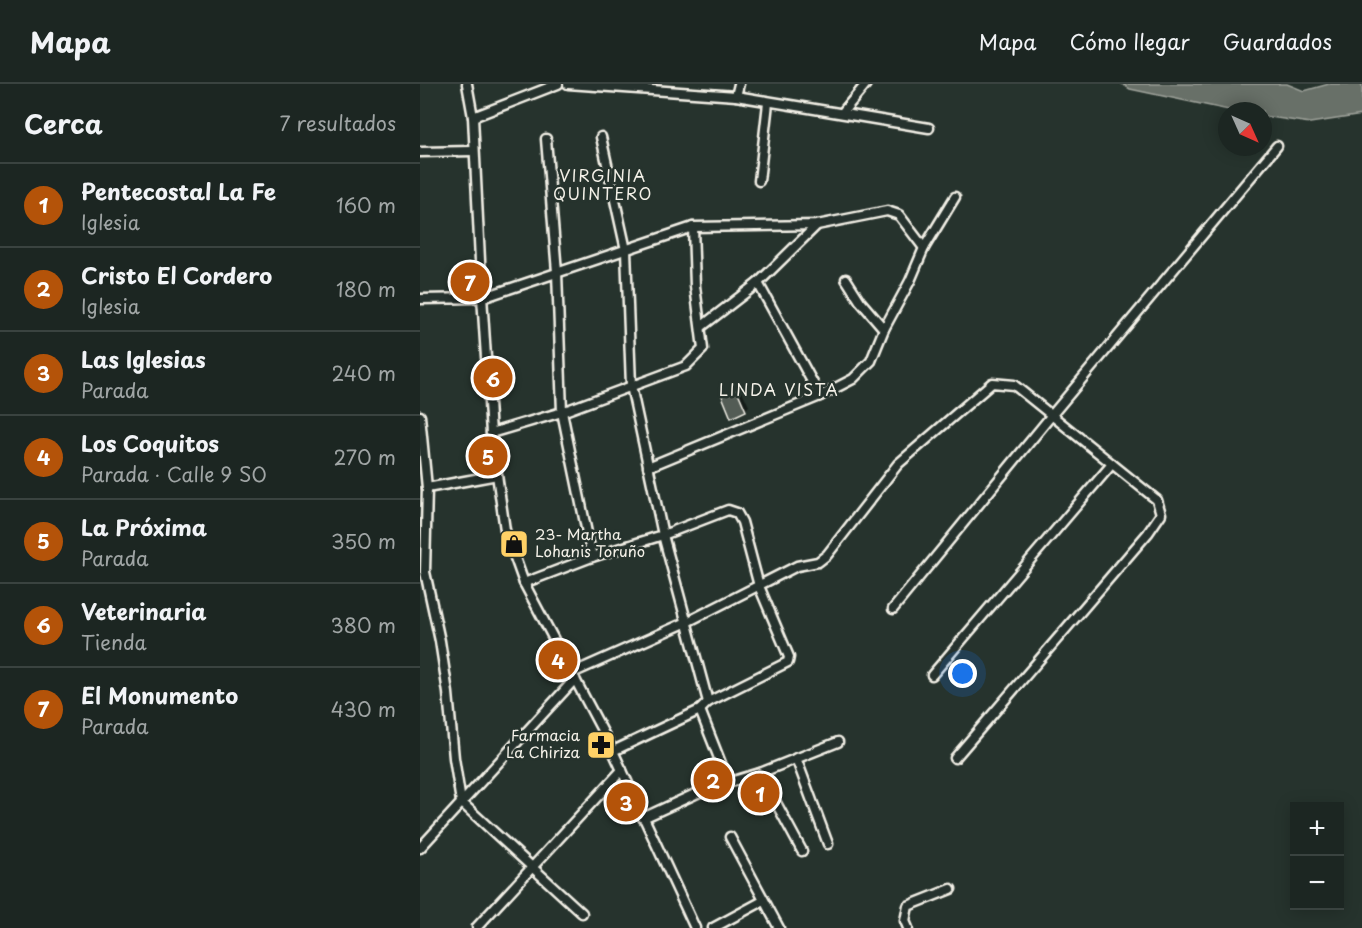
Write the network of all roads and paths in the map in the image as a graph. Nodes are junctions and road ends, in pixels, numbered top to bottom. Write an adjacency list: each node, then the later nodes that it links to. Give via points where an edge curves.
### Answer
1 (467, 84): 9 (street)
2 (558, 84): 9 (street)
3 (568, 84): 6 (street)
4 (739, 84): 6 (street)
5 (866, 84): 8 (street)
6 (736, 96): 7 (street)
7 (768, 103): 8 (street); 16 (street)
8 (842, 112): 10 (street)
9 (473, 117): 14 (street)
10 (929, 128)
11 (601, 137): 21 (street)
12 (546, 139): 22 (street)
13 (1277, 146): 33 (street)
14 (473, 151): 15 (street); 25 (street)
15 (420, 152)
16 (759, 182)
17 (955, 197): 20 (street)
18 (817, 225): 19 (street); 20 (street, via 887,211 899,215); 24 (street)
19 (693, 227): 21 (street); 27 (street)
20 (924, 248): 28 (street)
21 (626, 250): 22 (street); 29 (street)
22 (557, 272): 25 (street); 31 (street)
23 (846, 279): 28 (street)
24 (758, 283): 27 (street); 30 (street)
25 (482, 298): 26 (street); 34 (street)
26 (420, 299)
27 (701, 327): 29 (street, via 703,350 686,366)
28 (884, 329): 30 (street, via 871,361 853,380)
29 (631, 386): 31 (street); 37 (street)
30 (820, 396): 37 (street)
31 (562, 412): 34 (street); 42 (street)
32 (420, 416): 35 (street)
33 (1051, 416): 36 (street); 45 (street, via 1014,385 992,383 898,464 818,562 797,566); 46 (street)
34 (491, 433): 38 (street)
35 (422, 453): 39 (street)
36 (1112, 464): 48 (street); 55 (street, via 1157,500 1161,514)
37 (648, 467): 40 (street)
38 (497, 475): 39 (street); 44 (street, via 505,530)
39 (427, 488): 41 (street)
40 (663, 535): 42 (street); 45 (street, via 728,510 737,513); 47 (street)
41 (423, 546): 43 (street)
42 (592, 557): 44 (street)
43 (423, 573): 59 (street, via 440,641)
44 (524, 583): 49 (street)
45 (759, 586): 47 (street); 50 (street, via 788,662)
46 (893, 609)
47 (687, 622): 49 (street); 50 (street)
48 (932, 675)
49 (574, 676): 53 (street); 59 (street)
50 (708, 702): 51 (street)
51 (700, 710): 53 (street); 58 (street)
52 (838, 742): 54 (street)
53 (613, 751): 56 (street)
54 (796, 758): 57 (street); 62 (street)
55 (955, 758)
56 (621, 770): 60 (street); 65 (street)
57 (760, 772): 58 (street); 64 (street)
58 (728, 781): 60 (street)
59 (461, 802): 63 (street); 65 (street)
60 (643, 818): 70 (street)
61 (730, 837): 67 (street)
62 (828, 844)
63 (420, 848)
64 (802, 851)
65 (532, 867): 68 (street); 69 (street)
66 (951, 890): 73 (street, via 908,906)
67 (763, 901): 71 (street); 72 (street)
68 (582, 913)
69 (477, 927)
70 (694, 928)
71 (712, 928)
72 (779, 928)
73 (908, 928)

